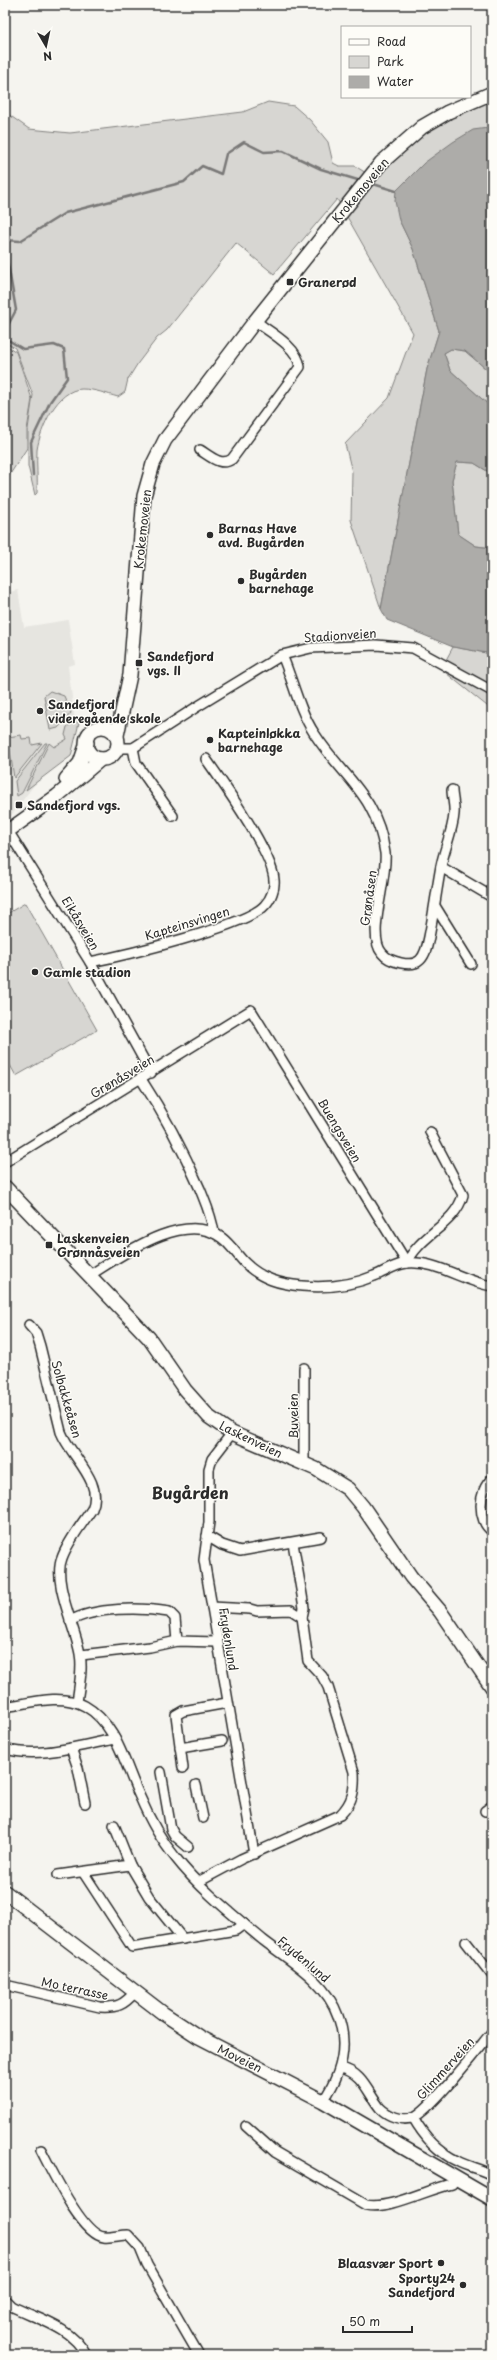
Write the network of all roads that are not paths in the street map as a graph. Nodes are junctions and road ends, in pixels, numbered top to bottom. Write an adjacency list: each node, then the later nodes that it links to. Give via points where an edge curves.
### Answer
1 (492, 93): 2 (street, Krokemoveien, via 434,119 390,154 350,200)
2 (255, 321): 3 (street, via 292,350 298,357 300,367 232,459 220,462); 5 (street, Krokemoveien, via 172,428 153,464 142,510)
3 (200, 450)
4 (282, 655): 6 (street, Stadionveien, via 310,648 376,644 406,647 428,655); 10 (street, Stadionveien); 18 (street, Grønåsen, via 314,734 360,790 375,816 385,853 384,881 376,934 381,953 398,962 413,964 420,960 425,953)
5 (130, 675): 7 (street, Krokemoveien, via 113,714); 8 (street, Krokemoveien)
6 (492, 691)
7 (96, 728): 8 (street, via 106,727); 9 (street, Krokemoveien, via 89,734)
8 (117, 742): 10 (street); 11 (street, via 111,756)
9 (87, 743): 11 (street, via 92,755); 15 (street, Krokemoveien, via 80,762 65,781)
10 (133, 748): 14 (street, via 136,763)
11 (101, 759): 15 (street, via 57,796)
12 (206, 759): 19 (street, Kapteinsvingen, via 268,858 274,879 273,889 265,905 258,911 212,931)
13 (452, 790): 16 (street, Grønåsen, via 454,814)
14 (173, 816)
15 (6, 829): 19 (street, Eikåsveien)
16 (440, 867): 17 (street); 18 (street, Grønåsen)
17 (492, 897)
18 (435, 906): 20 (street)
19 (90, 962): 22 (street, Eikåsveien)
20 (471, 964)
21 (251, 1010): 22 (street, Grønåsveien); 28 (street, Buengsveien)
22 (151, 1073): 23 (street, Grønåsveien)
23 (141, 1079): 25 (street, Grønåsveien); 27 (street, via 164,1114 189,1163 212,1220)
24 (430, 1132): 28 (street, via 462,1195 454,1214 411,1253)
25 (5, 1162)
26 (5, 1187): 29 (street, Laskenveien)
27 (214, 1232): 28 (street, via 254,1271 266,1279 281,1283 318,1287 339,1286 373,1277); 29 (street, via 186,1228 165,1233)
28 (407, 1263): 30 (street, via 422,1264)
29 (90, 1275): 33 (street, Laskenveien, via 149,1338 200,1409)
30 (492, 1286)
31 (29, 1325): 42 (street, Solbakkeåsen, via 36,1333 40,1346 61,1432 88,1474 95,1492 92,1509 61,1559 60,1573)
32 (304, 1368): 34 (street, Buveien)
33 (232, 1433): 34 (street, Laskenveien); 37 (street, Frydenlund, via 212,1459 209,1469)
34 (304, 1463): 46 (street, Laskenveien, via 341,1484 363,1507 411,1577 440,1611)
35 (492, 1479): 36 (street, via 481,1500 485,1523)
36 (492, 1531)
37 (207, 1536): 39 (street, via 240,1551); 40 (street, Frydenlund, via 204,1560)
38 (321, 1536): 39 (street)
39 (293, 1543): 41 (street, via 304,1608)
40 (212, 1607): 41 (street, via 262,1612 291,1610); 44 (street, Frydenlund)
41 (302, 1618): 62 (street, via 308,1661 328,1687 350,1755 355,1787 348,1807 340,1815)
42 (70, 1621): 43 (street, via 83,1616 129,1609 169,1612 175,1618); 45 (street, Solbakkeåsen)
43 (177, 1641): 44 (street); 45 (street, via 150,1647)
44 (217, 1642): 48 (street, Frydenlund)
45 (81, 1655): 47 (street, Solbakkeåsen)
46 (492, 1688)
47 (77, 1702): 49 (street, Frydenlund, via 48,1700); 50 (street, Frydenlund, via 99,1716)
48 (227, 1703): 53 (street, via 179,1713 176,1719); 62 (street, Frydenlund)
49 (5, 1707)
50 (115, 1739): 52 (street); 66 (street, Frydenlund, via 153,1824 175,1858)
51 (222, 1741): 53 (street)
52 (71, 1748): 54 (street, via 22,1753); 58 (street)
53 (180, 1748): 55 (street)
54 (5, 1749)
55 (183, 1768)
56 (161, 1772): 61 (street, via 171,1829)
57 (196, 1785): 59 (street)
58 (85, 1802)
59 (203, 1818)
60 (114, 1825): 63 (street)
61 (188, 1847)
62 (254, 1854): 66 (street)
63 (130, 1865): 64 (street); 69 (street, via 149,1897)
64 (83, 1872): 65 (street); 69 (street, via 132,1948)
65 (58, 1875)
66 (198, 1882): 68 (street, Frydenlund)
67 (5, 1892): 73 (street, Moveien)
68 (244, 1924): 69 (street, via 236,1930); 75 (street, Frydenlund, via 323,1989 331,2001 342,2030)
69 (183, 1939)
70 (466, 1942): 71 (street)
71 (492, 1975)
72 (5, 1985): 73 (street, Mo terrasse, via 114,2008 125,2003)
73 (135, 1992): 76 (street, Moveien, via 199,2037)
74 (492, 2032): 77 (street, Glimmerveien, via 430,2104)
75 (341, 2068): 76 (street, Frydenlund); 77 (street, via 350,2070 358,2076 381,2109 395,2117)
76 (323, 2101): 81 (street, Moveien)
77 (413, 2117): 80 (street, via 429,2140 444,2154 457,2162)
78 (246, 2126): 81 (street, via 275,2152 366,2205 375,2206 402,2200 452,2184)
79 (41, 2150): 85 (street, via 66,2196 94,2233 103,2237 128,2235 140,2248)
80 (492, 2175)
81 (456, 2178): 82 (street, Moveien)
82 (492, 2198)
83 (5, 2300): 84 (street, via 11,2306 70,2334 81,2344)
84 (86, 2355)
85 (198, 2355)

